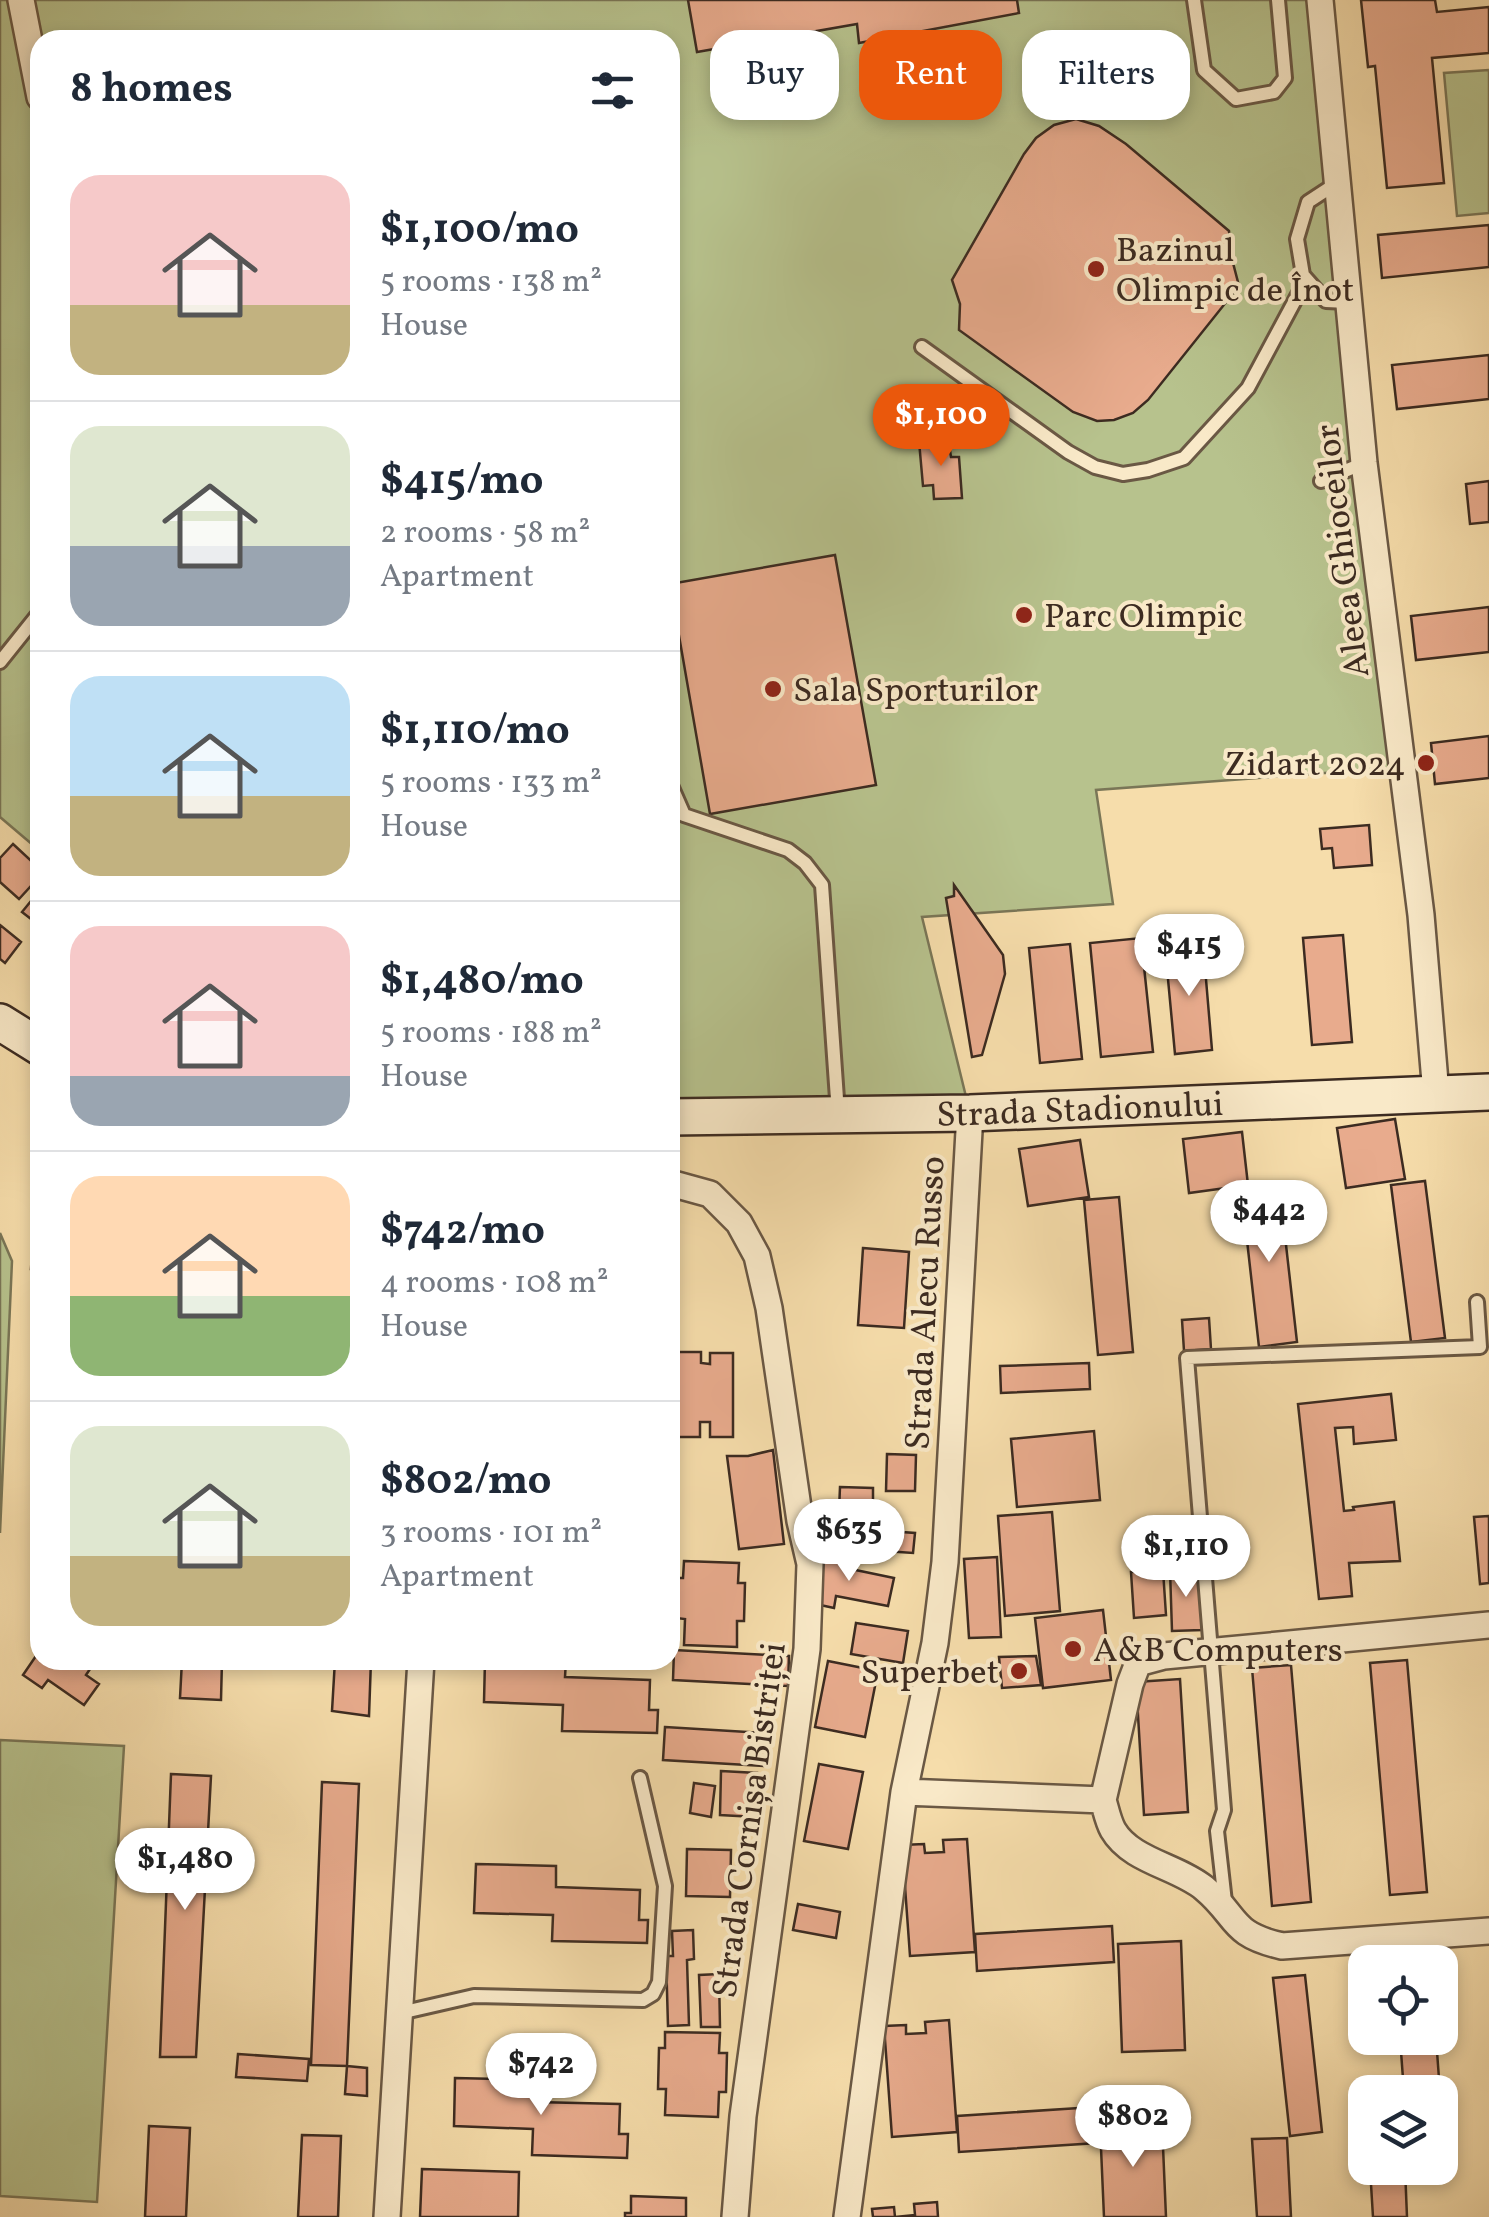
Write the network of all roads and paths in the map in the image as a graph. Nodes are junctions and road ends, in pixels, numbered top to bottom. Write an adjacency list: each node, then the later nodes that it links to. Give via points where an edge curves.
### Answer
1 (21, 0): 5 (street)
2 (1194, 0): 3 (lane, via 1204,70 1236,98 1274,92 1285,78)
3 (1278, 0)
4 (1320, 0): 6 (street, Aleea Ghioceilor)
5 (30, 46)
6 (1337, 183): 7 (lane, via 1308,202 1297,239); 8 (street, Aleea Ghioceilor)
7 (1303, 275): 8 (lane, via 1326,301); 9 (lane, via 1248,388 1184,458 1148,470 1123,474 1095,467)
8 (1348, 302): 10 (street, Aleea Ghioceilor)
9 (922, 346)
10 (1364, 463): 11 (lane); 18 (street, Aleea Ghioceilor, via 1422,915)
11 (1321, 481)
12 (30, 624): 13 (lane)
13 (0, 662)
14 (680, 817): 19 (lane, via 788,850 822,886)
15 (0, 1022): 16 (street)
16 (30, 1041)
17 (1489, 1092): 18 (street, Strada Stadionului)
18 (1436, 1094): 20 (street, Strada Stadionului)
19 (838, 1113): 20 (street, Strada Stadionului); 21 (street, Strada Stadionului)
20 (970, 1114): 28 (street, Strada Alecu Russo, via 945,1562)
21 (680, 1117)
22 (680, 1186): 34 (street, Strada Cornișa Bistriței, via 710,1194 739,1222 757,1256 810,1564 807,1649)
23 (1476, 1302): 25 (lane, via 1480,1347 1187,1358)
24 (1489, 1626): 25 (street)
25 (1211, 1654): 29 (street, via 1138,1663); 30 (lane)
26 (420, 1670): 32 (street)
27 (640, 1778): 32 (lane, via 665,1886 654,1994 643,2000 474,1996)
28 (904, 1792): 29 (street); 35 (street, Strada Alecu Russo)
29 (1103, 1800): 30 (street, via 1114,1832 1142,1856 1205,1889)
30 (1226, 1914): 31 (street, via 1245,1934 1282,1946)
31 (1489, 1931)
32 (400, 2013): 33 (street)
33 (387, 2217)
34 (735, 2217)
35 (847, 2217)

